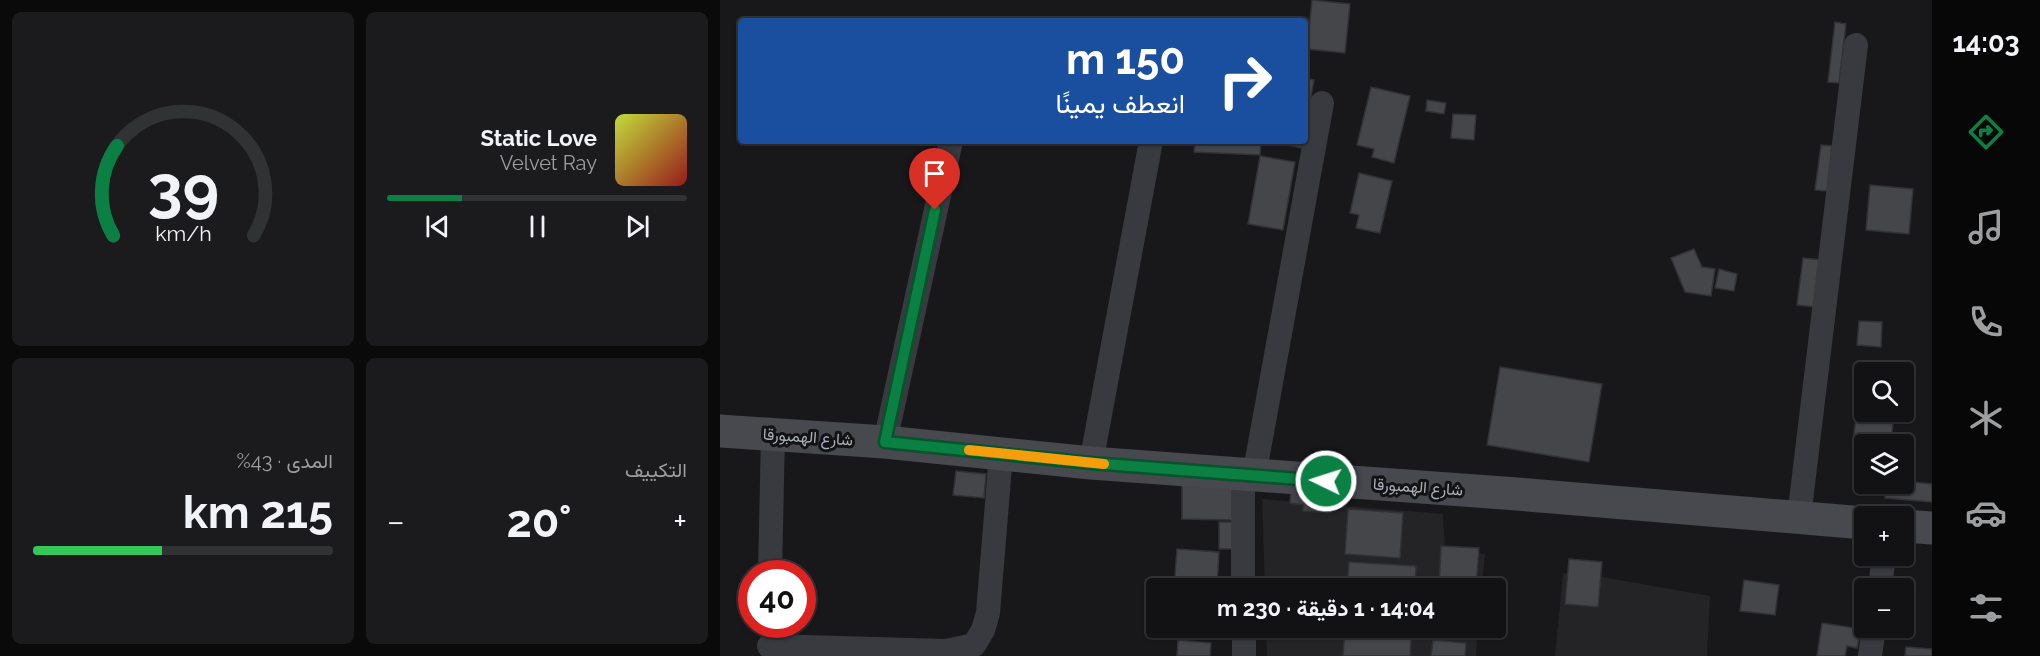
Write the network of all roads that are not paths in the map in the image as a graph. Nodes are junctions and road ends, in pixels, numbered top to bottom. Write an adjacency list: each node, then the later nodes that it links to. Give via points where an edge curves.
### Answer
1 (1856, 45): 11 (street)
2 (1322, 103): 10 (street)
3 (950, 144): 7 (street)
4 (1149, 144): 9 (street)
5 (720, 431): 6 (street, شارع الهمبورقا)
6 (773, 435): 7 (street, شارع الهمبورقا); 15 (street)
7 (885, 442): 8 (street, شارع الهمبورقا)
8 (1001, 454): 9 (street, شارع الهمبورقا); 19 (street, via 988,613 974,645 946,651)
9 (1091, 463): 10 (street, شارع الهمبورقا)
10 (1248, 476): 11 (street, شارع الهمبورقا); 16 (street)
11 (1799, 517): 12 (street, شارع الهمبورقا)
12 (1854, 522)
13 (1914, 527): 14 (street)
14 (1932, 528)
15 (770, 560)
16 (1243, 578)
17 (1244, 638): 20 (street)
18 (1872, 638): 21 (street)
19 (769, 642)
20 (1244, 656)
21 (1870, 656)

